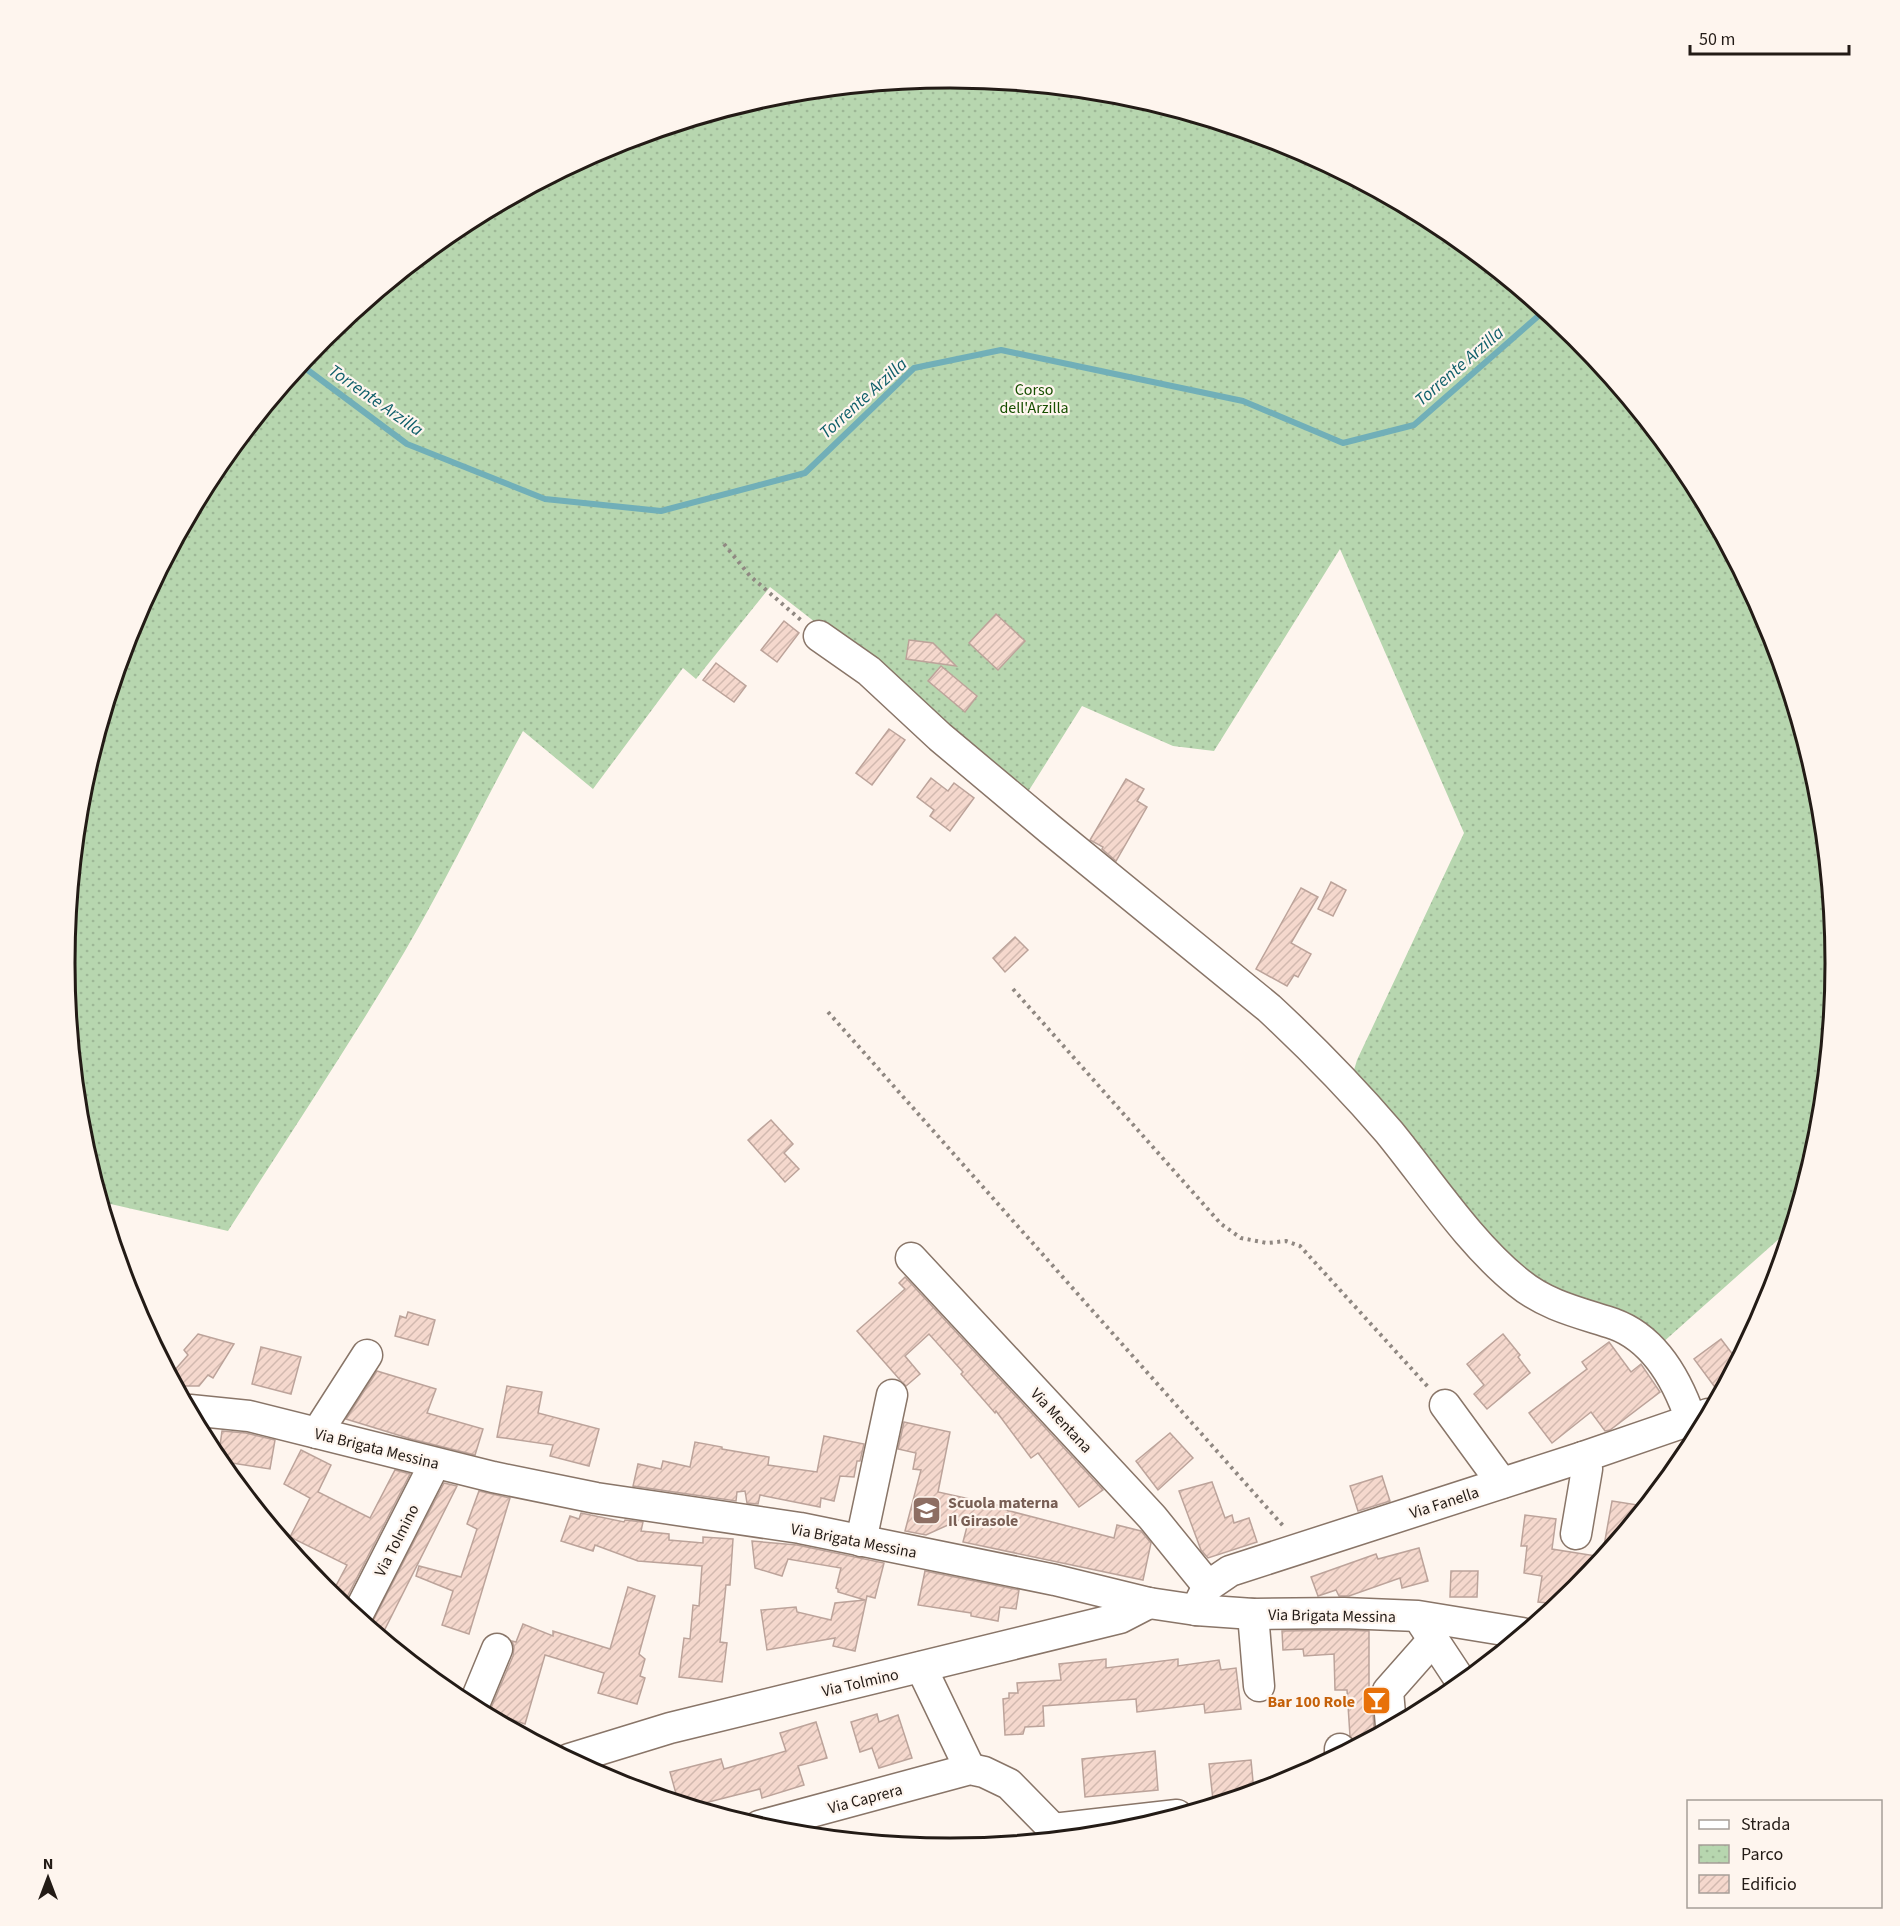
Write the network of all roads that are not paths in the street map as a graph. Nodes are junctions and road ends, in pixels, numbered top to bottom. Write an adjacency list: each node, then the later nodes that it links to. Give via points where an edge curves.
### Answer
1 (819, 636): 7 (street, via 869,671 1051,830 1269,1008 1387,1130 1503,1270 1545,1301 1617,1325 1643,1340)
2 (911, 1258): 15 (street, Via Mentana, via 1152,1517)
3 (367, 1354): 9 (street)
4 (892, 1395): 14 (street)
5 (1445, 1405): 12 (street)
6 (199, 1411): 9 (street, Via Brigata Messina, via 249,1416)
7 (1699, 1416)
8 (1697, 1418): 10 (street, Via Fanella)
9 (317, 1433): 11 (street, Via Brigata Messina)
10 (1582, 1457): 12 (street, Via Fanella); 13 (street, via 1587,1469)
11 (435, 1462): 14 (street, Via Brigata Messina, via 596,1498 800,1528); 17 (street, Via Tolmino)
12 (1502, 1483): 15 (street, Via Fanella, via 1230,1571)
13 (1576, 1534)
14 (861, 1541): 16 (street, Via Brigata Messina)
15 (1202, 1598): 16 (street, Via Brigata Messina); 18 (street, Via Brigata Messina)
16 (1149, 1603): 22 (street, Via Tolmino, via 1120,1618)
17 (361, 1610)
18 (1253, 1614): 19 (street, Via Brigata Messina, via 1344,1613); 24 (street)
19 (1425, 1628): 20 (street, Via Brigata Messina); 23 (street); 26 (street, via 1388,1691)
20 (1513, 1633)
21 (497, 1649): 25 (street)
22 (921, 1667): 27 (street, Via Tolmino, via 670,1728); 28 (street)
23 (1457, 1676)
24 (1259, 1686)
25 (476, 1698)
26 (1390, 1719)
27 (580, 1756)
28 (970, 1769): 29 (street, Via Caprera); 30 (street, via 1009,1784)
29 (778, 1821)
30 (1056, 1832)

